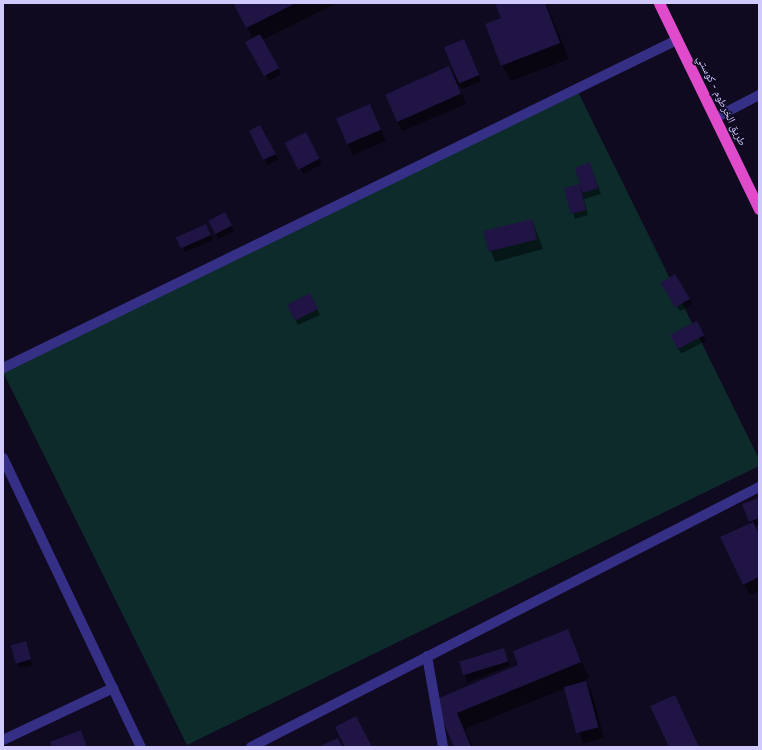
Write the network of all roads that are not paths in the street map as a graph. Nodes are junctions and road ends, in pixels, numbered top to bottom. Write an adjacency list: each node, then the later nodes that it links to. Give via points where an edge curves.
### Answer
1 (659, 3): 2 (highway, طريق الخرطوم - كوستي)
2 (677, 40): 4 (highway, طريق الخرطوم - كوستي); 6 (street)
3 (759, 95): 4 (street)
4 (715, 118): 5 (highway, طريق الخرطوم - كوستي)
5 (759, 209)
6 (3, 368)
7 (3, 458): 10 (street)
8 (759, 487): 9 (street)
9 (427, 656): 13 (street); 14 (street)
10 (113, 688): 11 (street); 12 (street)
11 (3, 740)
12 (141, 747)
13 (251, 747)
14 (444, 747)

